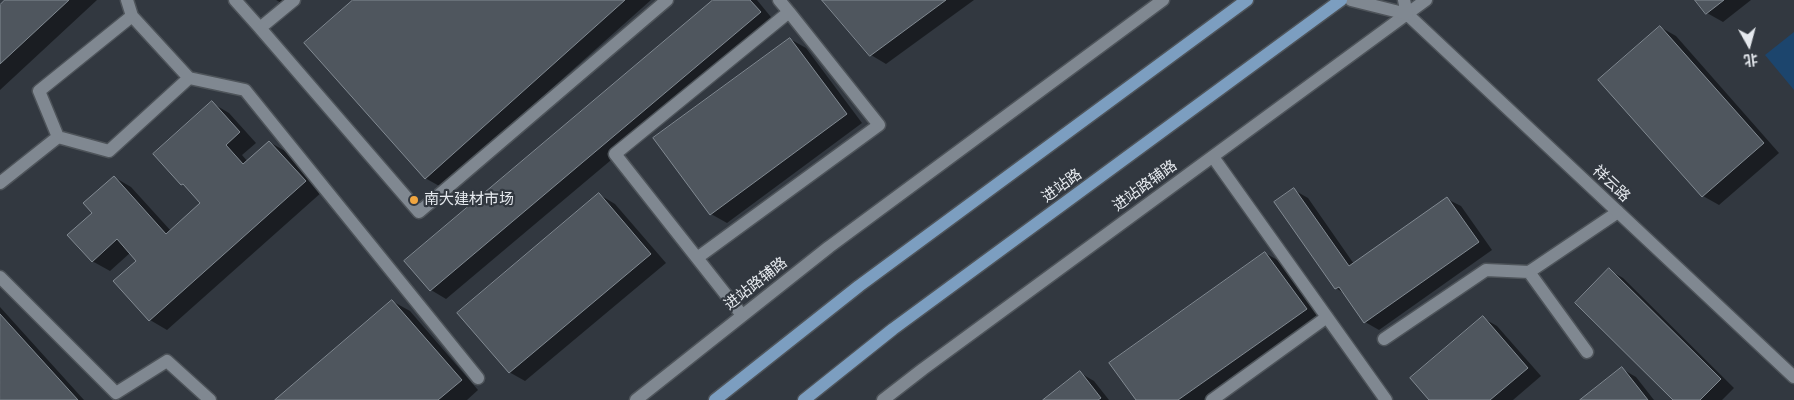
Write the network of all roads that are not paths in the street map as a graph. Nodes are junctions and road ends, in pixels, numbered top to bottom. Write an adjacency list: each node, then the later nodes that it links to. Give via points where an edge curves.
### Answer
1 (127, 0): 14 (street)
2 (235, 0): 15 (street)
3 (294, 0): 15 (street)
4 (667, 0): 15 (street, via 419,212)
5 (780, 0): 12 (street)
6 (1163, 0): 24 (street, 进站路辅路)
7 (1247, 0): 32 (main road, via 859,286)
8 (1340, 0): 33 (main road, 进站路, via 893,330)
9 (1351, 0): 13 (street, 祥云路)
10 (1404, 0): 13 (street)
11 (1426, 0): 13 (street, 进站路辅路)
12 (789, 12): 21 (street, via 615,154); 21 (street, via 879,125)
13 (1407, 14): 18 (street, 进站路辅路); 20 (street, 祥云路)
14 (132, 16): 16 (street); 17 (street, via 39,91)
15 (260, 28)
16 (189, 78): 17 (street, via 109,151); 29 (street, via 245,90)
17 (58, 137): 19 (street)
18 (1213, 157): 25 (street); 34 (street, 进站路辅路)
19 (0, 183)
20 (1618, 212): 22 (street); 28 (street, 祥云路)
21 (697, 258): 24 (street)
22 (1529, 272): 26 (street, via 1486,270); 27 (street)
23 (0, 276): 30 (street, via 116,393 167,361)
24 (742, 315): 31 (street, 进站路辅路)
25 (1327, 317): 35 (street); 36 (street)
26 (1384, 339)
27 (1587, 352)
28 (1794, 376)
29 (478, 378)
30 (210, 400)
31 (636, 400)
32 (715, 400)
33 (804, 400)
34 (883, 400)
35 (1212, 400)
36 (1386, 400)

